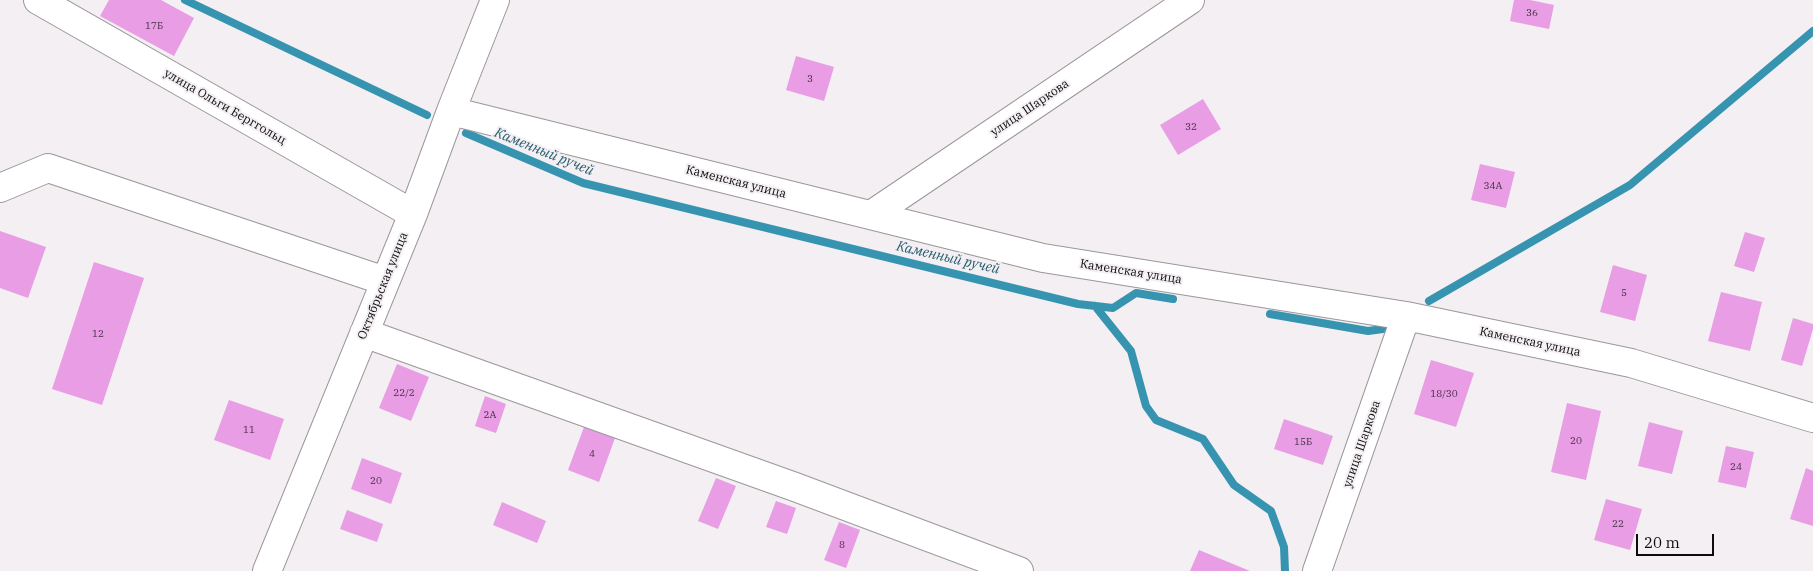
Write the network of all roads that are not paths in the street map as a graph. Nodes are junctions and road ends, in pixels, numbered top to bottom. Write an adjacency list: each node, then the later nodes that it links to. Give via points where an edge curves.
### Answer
1 (38, 0): 6 (street, улица Ольги Берггольц)
2 (495, 0): 4 (street, Октябрьская улица)
3 (1190, 0): 7 (street, улица Шаркова)
4 (451, 111): 6 (street, Октябрьская улица); 7 (street, Каменская улица)
5 (0, 188): 8 (street, via 48,168)
6 (413, 214): 8 (street, Октябрьская улица)
7 (871, 215): 9 (street, Каменская улица, via 1043,258)
8 (385, 281): 10 (street, Октябрьская улица)
9 (1406, 316): 11 (street, Каменская улица, via 1630,363); 14 (street, улица Шаркова)
10 (364, 332): 12 (street, Октябрьская улица); 13 (street)
11 (1813, 418)
12 (267, 571)
13 (1019, 571)
14 (1317, 571)

